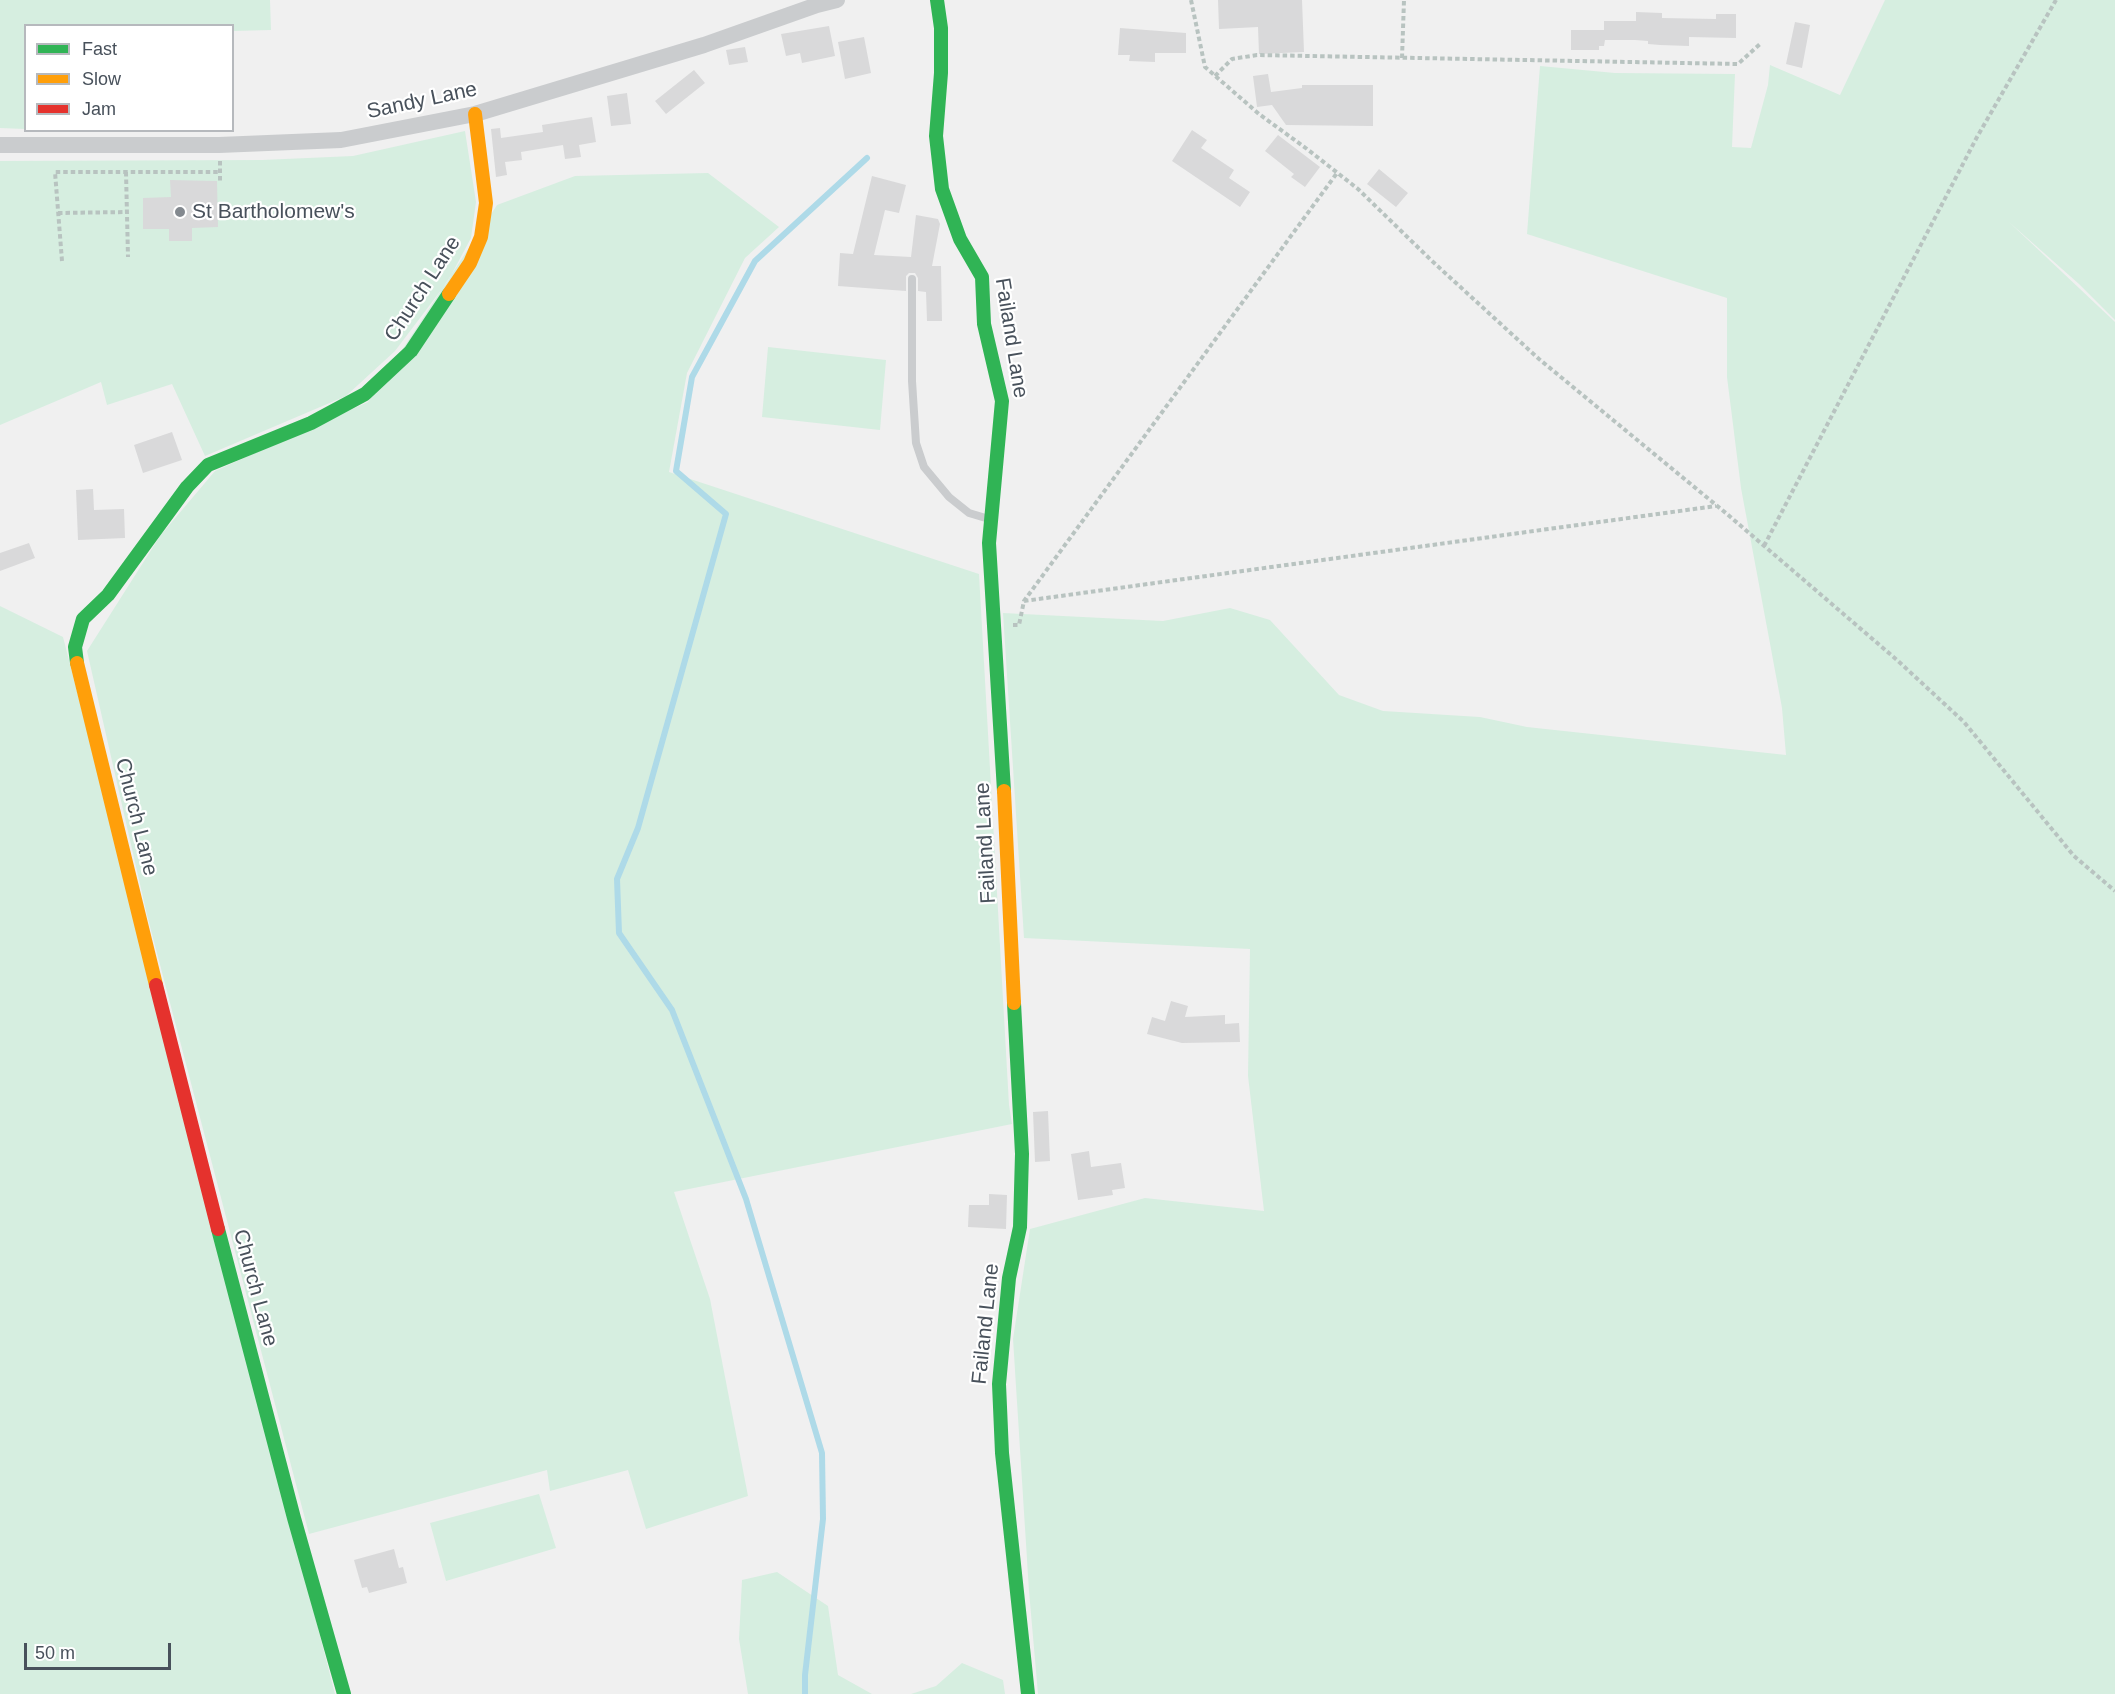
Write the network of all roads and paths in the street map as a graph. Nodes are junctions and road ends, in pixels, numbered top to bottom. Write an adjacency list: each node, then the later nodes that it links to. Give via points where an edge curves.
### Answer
1 (837, 0): 9 (street, Sandy Lane)
2 (937, 0): 20 (street, Failand Lane, via 942,73 936,136 942,189 960,239 982,277 984,324 1002,401)
3 (1191, 0): 8 (path, via 1205,67)
4 (1404, 0): 7 (path)
5 (2056, 0): 21 (path, via 1977,137)
6 (1760, 44): 7 (path, via 1738,64)
7 (1402, 58): 8 (path, via 1257,56 1232,59)
8 (1215, 76): 13 (path)
9 (475, 114): 10 (street, Sandy Lane, via 341,140); 25 (street, Church Lane, via 486,203 481,237 470,263 411,351 365,394 311,423 208,465 188,486 108,596 83,619 75,647 178,1075)
10 (0, 146)
11 (126, 172): 12 (path); 14 (path); 15 (path, via 55,172)
12 (220, 172)
13 (1337, 172): 19 (path, via 1539,360); 22 (path)
14 (127, 212): 15 (path); 16 (path)
15 (58, 213): 17 (path)
16 (128, 257)
17 (62, 261)
18 (912, 279): 20 (lane, via 916,443 924,467 950,497 969,513)
19 (1717, 506): 21 (path); 22 (path)
20 (991, 519): 23 (street, Failand Lane, via 988,543)
21 (1764, 546): 24 (path, via 1964,722 2074,856)
22 (1024, 601): 23 (path, via 1018,625)
23 (994, 627): 26 (street, Failand Lane, via 1022,1154 1020,1227 1009,1278 999,1384 1012,1559)
24 (2115, 891)
25 (344, 1694)
26 (1028, 1694)

